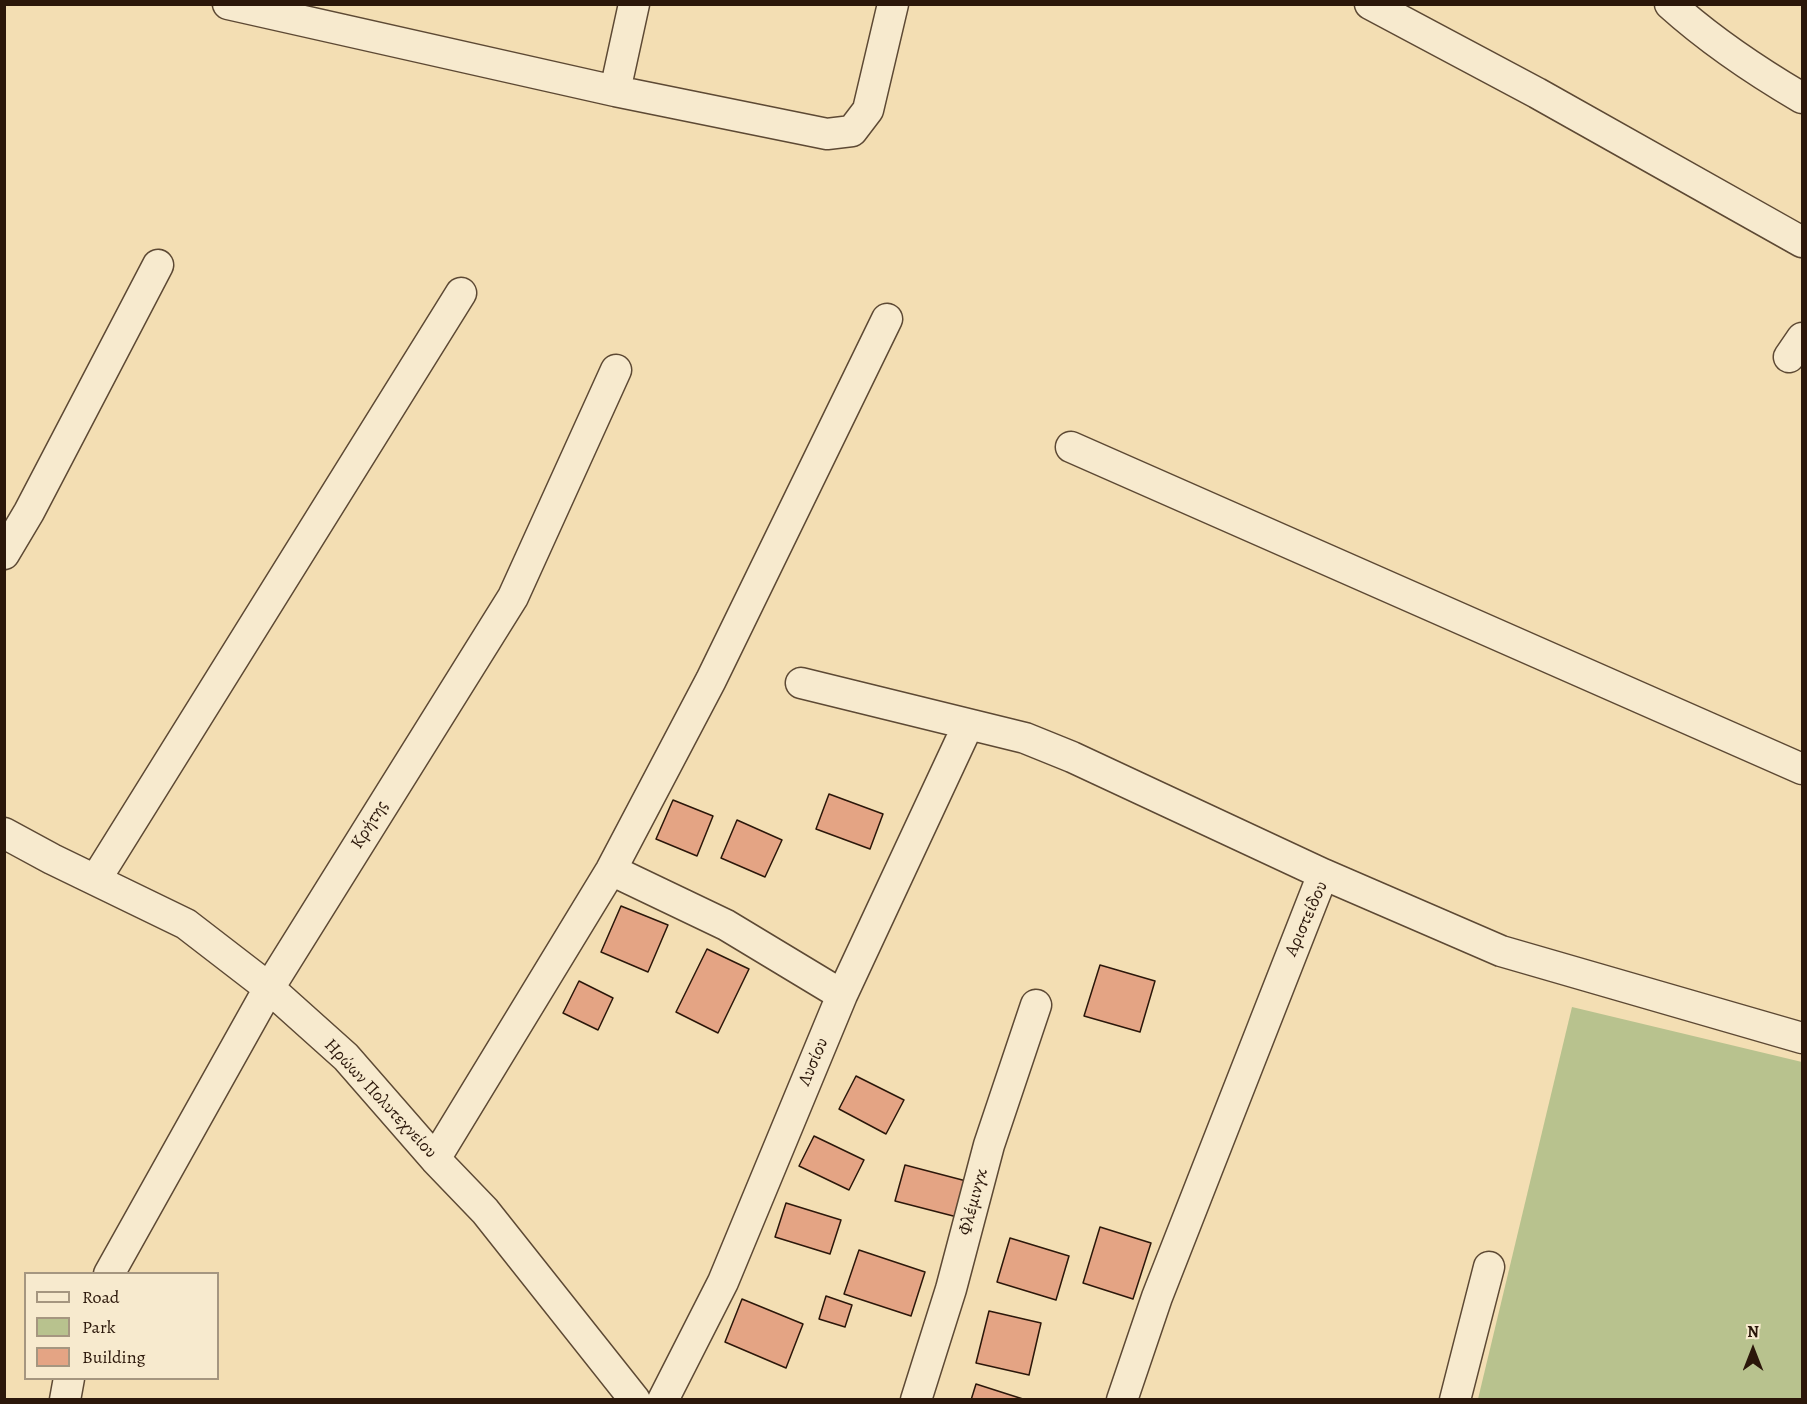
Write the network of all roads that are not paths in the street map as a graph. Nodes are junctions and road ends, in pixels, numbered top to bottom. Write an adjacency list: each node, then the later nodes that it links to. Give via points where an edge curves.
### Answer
1 (228, 4): 6 (street)
2 (634, 4): 6 (street)
3 (893, 4): 6 (street, via 868,110 852,131 827,134)
4 (1370, 4): 8 (street)
5 (1670, 4): 7 (street, via 1772,80)
6 (615, 91)
7 (1803, 98)
8 (1803, 242)
9 (159, 265): 14 (street)
10 (462, 293): 21 (street)
11 (886, 319): 19 (street, via 711,680)
12 (616, 370): 22 (street, Κρήτης, via 513,597)
13 (1071, 447): 17 (street)
14 (4, 554)
15 (801, 683): 16 (street)
16 (968, 725): 20 (street, via 1025,738 1072,757); 23 (street, Λυσίου)
17 (1803, 769)
18 (7, 839): 21 (street, Ηρώων Πολυτεχνείου)
19 (611, 870): 23 (street, via 726,925); 26 (street)
20 (1323, 874): 25 (street, Αριστείδου, via 1501,951); 34 (street, Αριστείδου, via 1157,1297)
21 (96, 879): 22 (street, Ηρώων Πολυτεχνείου, via 186,924)
22 (269, 988): 26 (street, Ηρώων Πολυτεχνείου, via 346,1057); 28 (street, Κρήτης)
23 (842, 994): 32 (street, Λυσίου, via 723,1282)
24 (1036, 1005): 33 (street, Φλέμινγκ, via 989,1145 951,1289)
25 (1803, 1038)
26 (435, 1159): 31 (street, Ηρώων Πολυτεχνείου, via 485,1211)
27 (1489, 1267): 35 (street)
28 (110, 1272)
29 (69, 1380): 30 (street)
30 (65, 1400)
31 (635, 1400)
32 (663, 1400)
33 (916, 1400)
34 (1122, 1400)
35 (1455, 1400)

